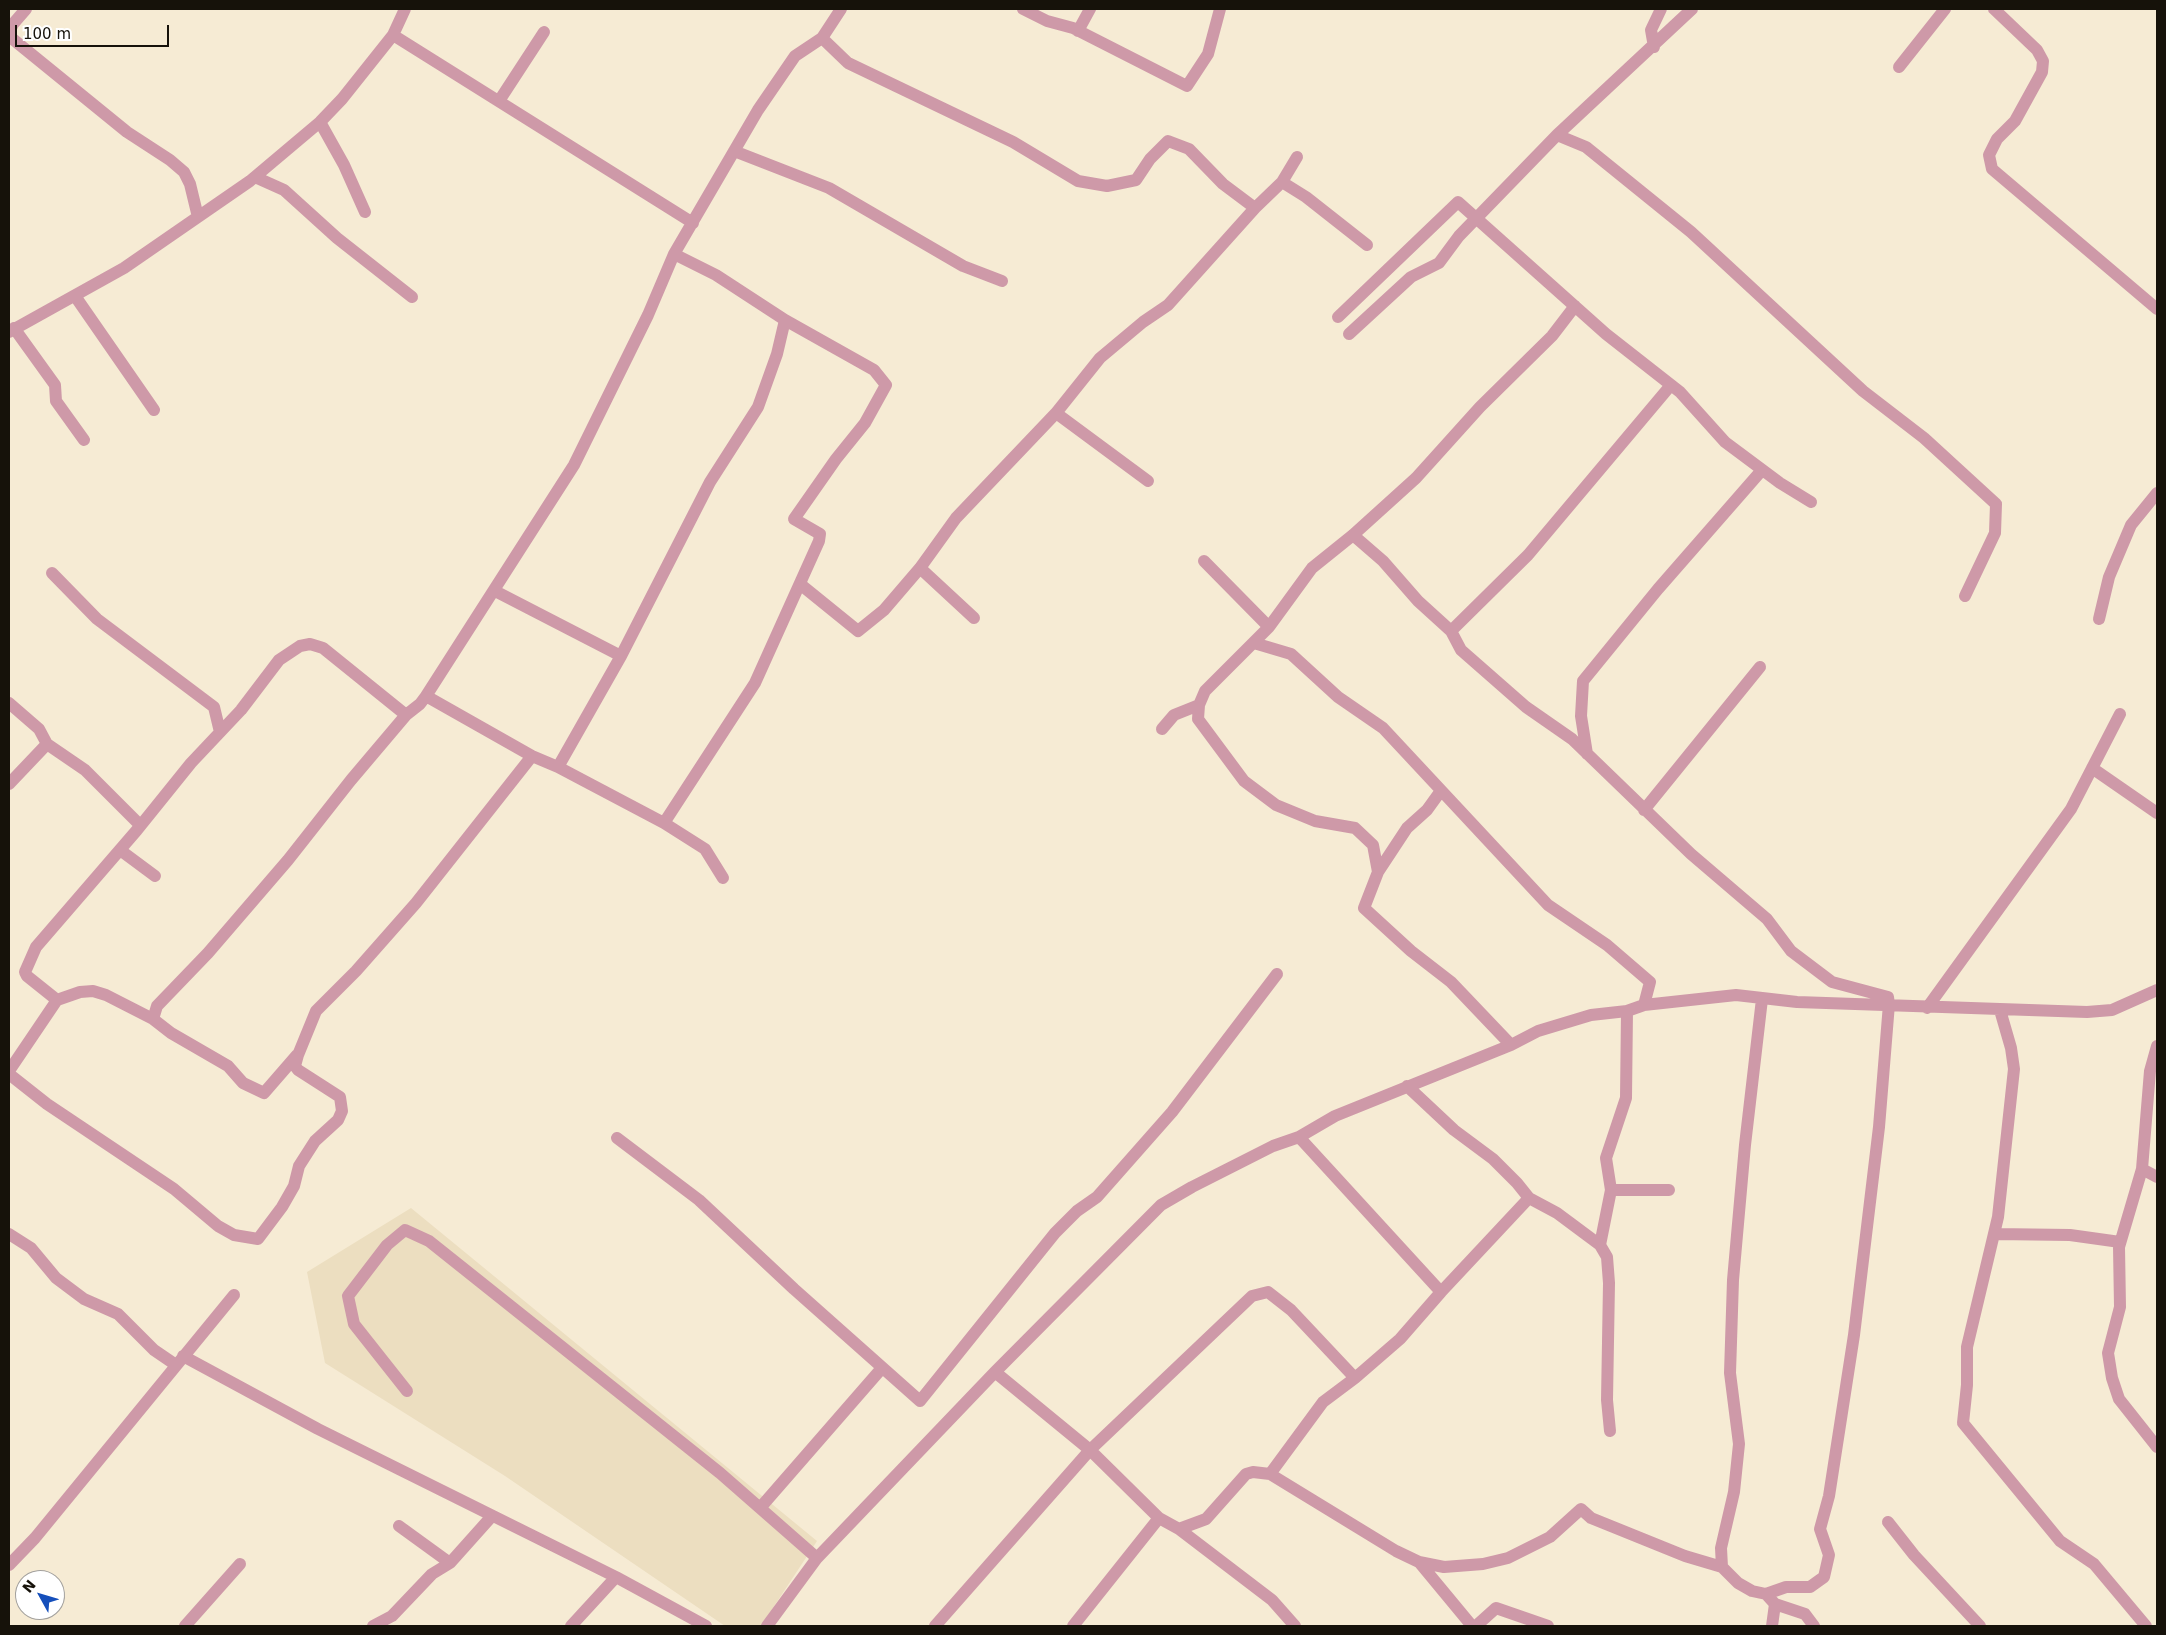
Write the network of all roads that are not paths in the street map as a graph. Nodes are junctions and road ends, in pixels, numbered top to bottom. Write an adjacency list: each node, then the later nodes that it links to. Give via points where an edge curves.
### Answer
1 (26, 9): 13 (street)
2 (405, 9): 14 (street)
3 (841, 9): 15 (street)
4 (1023, 9): 11 (street)
5 (1090, 9): 11 (street)
6 (1220, 9): 11 (street, via 1208,54 1187,86)
7 (1661, 9): 16 (street, via 1651,30)
8 (1692, 9): 16 (street)
9 (1945, 9): 17 (street)
10 (1994, 9): 36 (street, via 2038,50 2043,61 2042,72 2015,121 1997,139 1989,155 1992,169)
11 (1078, 31)
12 (544, 32): 18 (street)
13 (9, 34): 27 (street, via 127,132 184,172)
14 (393, 34): 18 (street); 19 (street, via 342,100)
15 (822, 38): 21 (street, via 795,56); 25 (street, via 848,63 1013,142 1078,181 1107,186 1136,180 1168,141 1189,149 1223,184)
16 (1654, 47): 20 (street)
17 (1899, 67)
18 (499, 101): 29 (street)
19 (320, 122): 23 (street); 26 (street)
20 (1557, 135): 28 (street); 55 (street, via 1586,147 1691,232 1863,390 1924,438 1996,504 1995,533)
21 (734, 151): 29 (street); 32 (street, via 828,188 963,266)
22 (1297, 157): 24 (street)
23 (255, 177): 27 (street); 34 (street, via 284,190 337,238)
24 (1282, 182): 25 (street); 30 (street)
25 (1255, 208): 43 (street, via 1168,305 1142,322 1100,358)
26 (365, 212)
27 (198, 217): 33 (street, via 124,268)
28 (1476, 217): 35 (street); 37 (street, via 1458,202); 40 (street, via 1439,263 1411,277)
29 (693, 222): 31 (street)
30 (1367, 245)
31 (674, 254): 38 (street, via 716,275); 54 (street, via 648,315 574,465)
32 (1002, 282)
33 (75, 296): 39 (street); 42 (street)
34 (412, 297)
35 (1575, 306): 41 (street); 49 (street, via 1552,336 1480,407 1416,478)
36 (2157, 309)
37 (1338, 317)
38 (785, 320): 53 (street, via 874,370 886,384 865,423 794,519 820,534); 61 (street, via 758,408 710,482)
39 (11, 330): 44 (street, via 55,385 56,401)
40 (1349, 334)
41 (1671, 385): 45 (street, via 1725,442); 59 (street, via 1528,555)
42 (154, 410)
43 (1056, 413): 46 (street); 51 (street, via 956,518)
44 (84, 440)
45 (1762, 470): 48 (street); 71 (street, via 1583,681 1581,716)
46 (1148, 481)
47 (2157, 493): 57 (street, via 2131,526 2109,577)
48 (1811, 502)
49 (1354, 535): 58 (street, via 1312,568); 59 (street, via 1384,561 1418,601)
50 (1204, 561): 58 (street)
51 (920, 568): 53 (street, via 884,610 858,631); 56 (street)
52 (52, 573): 69 (street, via 97,619 214,707)
53 (800, 584): 79 (street, via 755,683)
54 (495, 591): 61 (street); 63 (street)
55 (1965, 596)
56 (974, 618)
57 (2099, 619)
58 (1269, 627): 60 (street)
59 (1451, 631): 71 (street, via 1460,650)
60 (1254, 643): 65 (street, via 1205,691); 76 (street, via 1291,654 1338,697 1383,728)
61 (621, 656): 73 (street)
62 (1760, 667): 77 (street)
63 (426, 696): 67 (street); 72 (street)
64 (9, 703): 70 (street, via 39,729)
65 (1199, 704): 68 (street, via 1174,716); 82 (street, via 1198,719 1244,781 1276,805 1315,821 1355,828 1372,845)
66 (2120, 714): 74 (street)
67 (406, 715): 69 (street, via 323,648 310,644 300,646 279,660); 96 (street, via 288,860 186,978 157,1006)
68 (1162, 729)
69 (220, 732): 80 (street)
70 (47, 744): 75 (street); 80 (street, via 85,770 139,824)
71 (1587, 754): 77 (street)
72 (532, 756): 73 (street); 99 (street, via 416,903 316,1011)
73 (558, 767): 79 (street)
74 (2092, 768): 78 (street); 93 (street, via 2071,809)
75 (9, 784)
76 (1440, 792): 82 (street, via 1427,810 1407,828); 92 (street, via 1548,905 1607,945 1650,982)
77 (1644, 810): 86 (street, via 1767,919 1791,951)
78 (2157, 813)
79 (664, 823): 84 (street, via 705,849)
80 (138, 829): 81 (street)
81 (120, 850): 83 (street); 89 (street, via 36,947 25,972)
82 (1378, 872): 97 (street, via 1364,908 1451,982)
83 (155, 876)
84 (723, 878)
85 (1277, 974): 116 (street, via 1172,1112 1096,1196 1055,1233 920,1401)
86 (1832, 982): 90 (street); 91 (street, via 1888,998)
87 (2157, 990): 94 (street, via 2112,1010)
88 (1762, 999): 90 (street); 92 (street, via 1736,995); 135 (street, via 1733,1280 1730,1373 1739,1444 1734,1492 1722,1548)
89 (57, 1000): 96 (street, via 93,991); 100 (street)
90 (1810, 1001): 91 (street)
91 (1890, 1004): 93 (street); 137 (street, via 1880,1127 1854,1335 1829,1496 1820,1529 1829,1555 1824,1577 1810,1587 1786,1586)
92 (1644, 1005): 95 (street)
93 (1927, 1008): 94 (street)
94 (2000, 1010): 110 (street, via 2014,1069)
95 (1627, 1011): 97 (street, via 1590,1015 1538,1031); 106 (street, via 1626,1098 1606,1158)
96 (153, 1019): 99 (street, via 228,1066 243,1083 264,1093)
97 (1511, 1045): 101 (street)
98 (2157, 1046): 104 (street, via 2150,1071)
99 (298, 1055): 100 (street, via 295,1066 298,1070 340,1097 342,1111 338,1120 315,1141 299,1166 294,1186 282,1207 258,1239 234,1235 218,1226 174,1189 47,1104)
100 (9, 1072)
101 (1406, 1086): 102 (street, via 1336,1116); 108 (street, via 1454,1130 1493,1159)
102 (1299, 1137): 113 (street); 117 (street, via 1273,1146 1161,1205)
103 (617, 1138): 116 (street, via 699,1200)
104 (2142, 1170): 105 (street); 111 (street)
105 (2157, 1177)
106 (1611, 1190): 107 (street); 112 (street)
107 (1669, 1190)
108 (1529, 1198): 112 (street, via 1557,1212); 113 (street)
109 (9, 1234): 115 (street, via 30,1248 56,1278 84,1299 118,1314 154,1350)
110 (1995, 1234): 111 (street, via 2070,1235); 153 (street, via 1967,1347 1962,1424 2060,1541 2094,1564)
111 (2120, 1242): 121 (street, via 2120,1307 2108,1352 2112,1378 2119,1399)
112 (1600, 1245): 120 (street, via 1607,1257 1609,1283 1607,1400)
113 (1441, 1292): 118 (street, via 1400,1340)
114 (234, 1295): 115 (street)
115 (179, 1361): 125 (street); 134 (street, via 35,1538)
116 (882, 1368): 124 (street)
117 (994, 1372): 122 (street); 130 (street)
118 (1355, 1378): 122 (street, via 1291,1310 1268,1292 1252,1296); 123 (street, via 1323,1402)
119 (407, 1391): 124 (street, via 354,1324 348,1296 387,1245 405,1230 429,1241)
120 (1610, 1431)
121 (2157, 1447)
122 (1090, 1450): 126 (street); 144 (street)
123 (1270, 1474): 129 (street, via 1246,1474 1206,1519); 131 (street, via 1349,1524)
124 (760, 1508): 130 (street)
125 (492, 1516): 132 (street); 136 (street)
126 (1159, 1518): 129 (street); 145 (street)
127 (1888, 1522): 152 (street)
128 (399, 1526): 132 (street)
129 (1179, 1529): 146 (street, via 1272,1600)
130 (817, 1558): 143 (street)
131 (1418, 1562): 135 (street, via 1444,1567 1508,1558 1550,1537 1581,1509 1591,1518 1685,1556); 147 (street)
132 (450, 1563): 140 (street, via 432,1574 392,1616)
133 (240, 1564): 139 (street)
134 (9, 1565)
135 (1722, 1567): 137 (street, via 1738,1583)
136 (616, 1577): 141 (street); 142 (street)
137 (1766, 1594): 138 (street)
138 (1776, 1604): 150 (street); 151 (street, via 1804,1614)
139 (185, 1626)
140 (373, 1626)
141 (571, 1626)
142 (706, 1626)
143 (767, 1626)
144 (935, 1626)
145 (1073, 1626)
146 (1295, 1626)
147 (1472, 1626)
148 (1476, 1626): 149 (street, via 1496,1608)
149 (1548, 1626)
150 (1772, 1626)
151 (1814, 1626)
152 (1980, 1626)
153 (2146, 1626)

